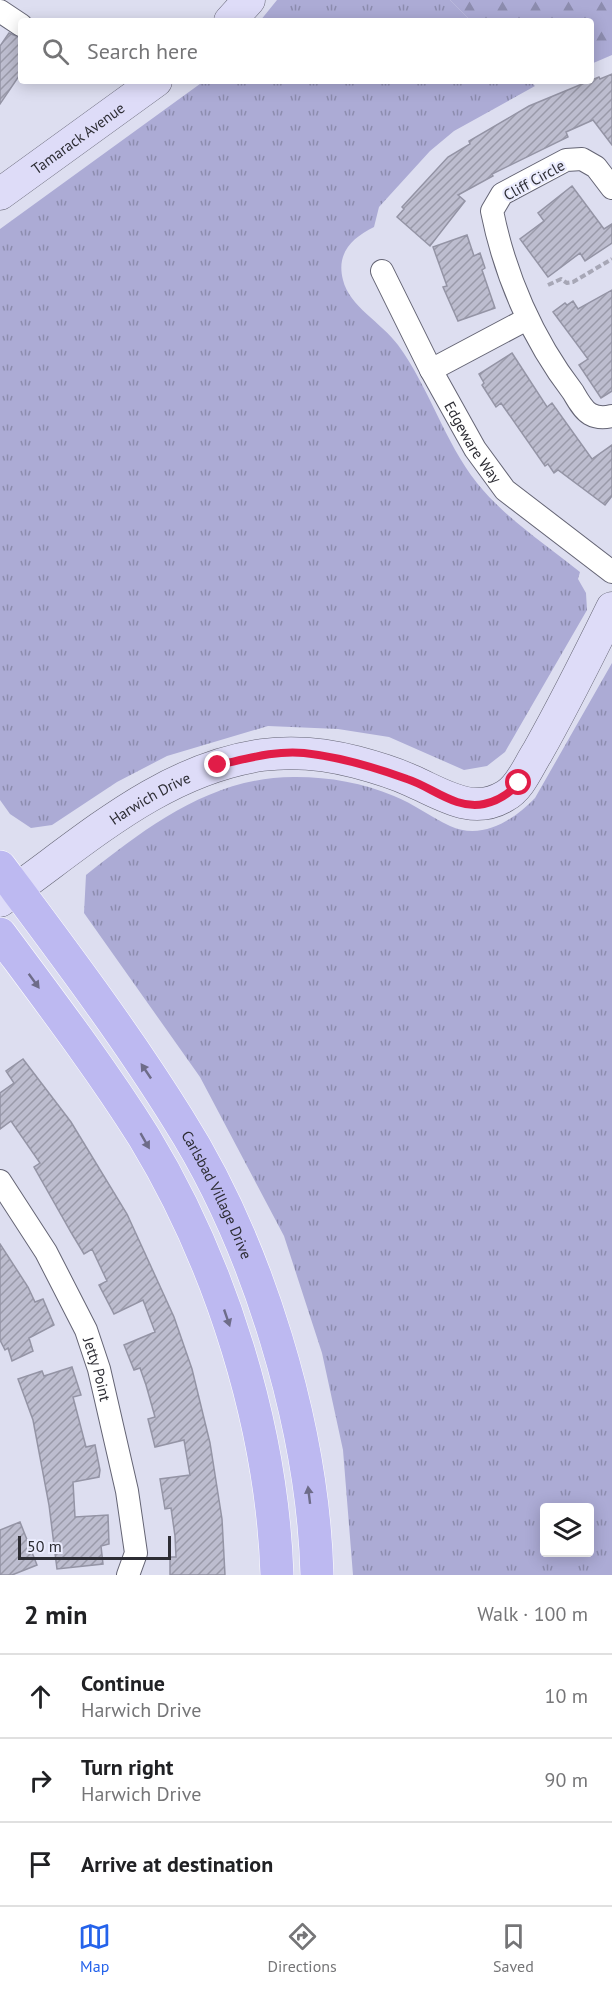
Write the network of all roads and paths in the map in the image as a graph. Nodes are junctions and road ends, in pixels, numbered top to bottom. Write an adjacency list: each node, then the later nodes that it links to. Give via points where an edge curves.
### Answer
1 (249, 0): 3 (street)
2 (0, 11): 4 (street)
3 (233, 18)
4 (18, 23)
5 (152, 84): 7 (street, Tamarack Avenue)
6 (612, 188): 11 (street, Cliff Circle, via 596,167 582,159 566,160 502,194 492,211)
7 (0, 194)
8 (612, 260): 10 (path, via 573,282 561,279)
9 (382, 271): 12 (street, Edgeware Way)
10 (548, 285)
11 (527, 319): 12 (street); 13 (street, Cliff Circle, via 550,362 588,414)
12 (430, 370): 14 (street, Edgeware Way, via 475,449 505,490)
13 (612, 416)
14 (612, 573)
15 (612, 608): 16 (street, Harwich Drive, via 564,705 519,783 506,796 483,805 455,802 410,780 356,762 303,753 262,755 218,765 140,800)
16 (6, 886): 21 (main road, Carlsbad Village Drive, one-way to 16, via 308,1485 294,1408 280,1351 252,1269 207,1169 179,1120)
17 (0, 934): 20 (main road, one-way to 20, via 143,1137 171,1187 215,1284 242,1362 255,1416 269,1491)
18 (0, 1181): 19 (street, Jetty Point, via 46,1252 86,1330 99,1370 127,1491 136,1552)
19 (128, 1575)
20 (277, 1575)
21 (316, 1575)

